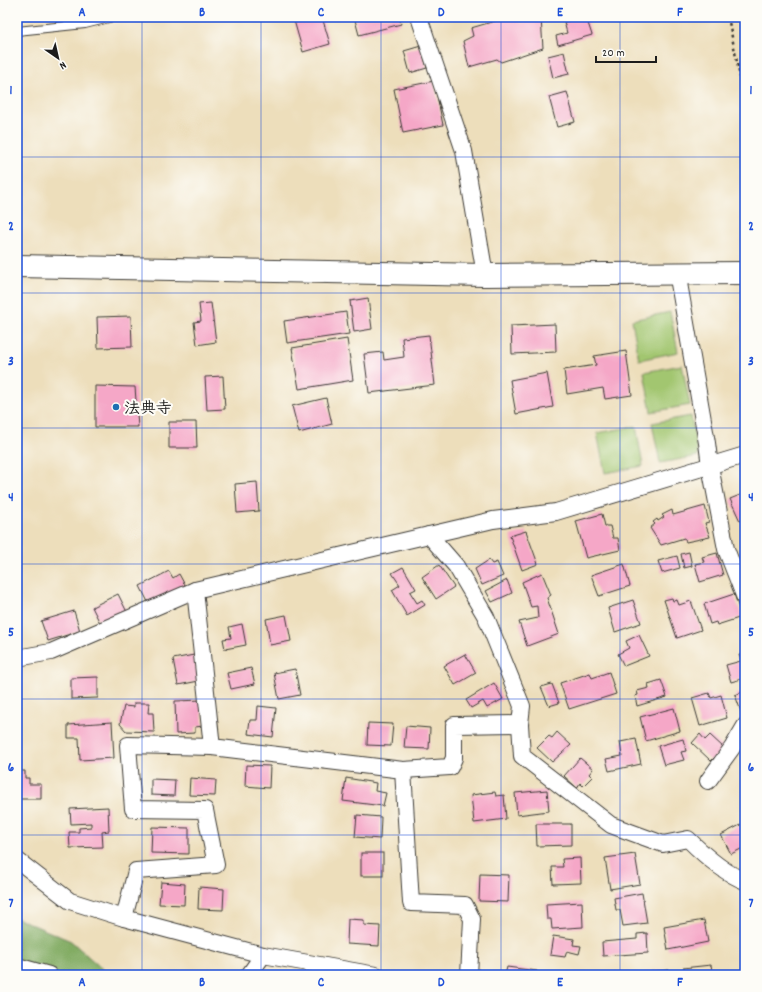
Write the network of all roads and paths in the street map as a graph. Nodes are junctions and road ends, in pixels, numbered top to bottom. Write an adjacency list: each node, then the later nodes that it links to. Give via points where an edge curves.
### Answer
1 (113, 17): 4 (lane, via 85,24)
2 (419, 17): 9 (street, via 464,151)
3 (728, 17): 5 (path)
4 (17, 31)
5 (745, 102)
6 (17, 266): 9 (street)
7 (677, 272): 8 (street); 9 (street); 11 (street)
8 (745, 273)
9 (485, 275)
10 (745, 455): 11 (street)
11 (710, 466): 12 (street, via 556,512 493,520); 14 (street, via 726,549)
12 (429, 535): 13 (street); 16 (street, via 456,566 486,617 522,706)
13 (195, 590): 15 (street, via 52,652); 18 (street)
14 (745, 598)
15 (17, 658)
16 (520, 724): 19 (street, via 454,725 454,758 450,767); 22 (street, via 522,756 611,825 663,844 688,839 734,877)
17 (745, 726): 20 (street)
18 (212, 747): 19 (street); 23 (street, via 128,745 134,809 205,810 216,865 136,871)
19 (403, 770): 29 (street, via 411,903 465,905 472,919)
20 (708, 781)
21 (17, 860): 23 (street, via 70,900)
22 (745, 881)
23 (124, 918): 24 (street)
24 (263, 955): 27 (street); 28 (street)
25 (17, 966): 26 (street)
26 (49, 975)
27 (249, 975)
28 (376, 975)
29 (469, 975)

